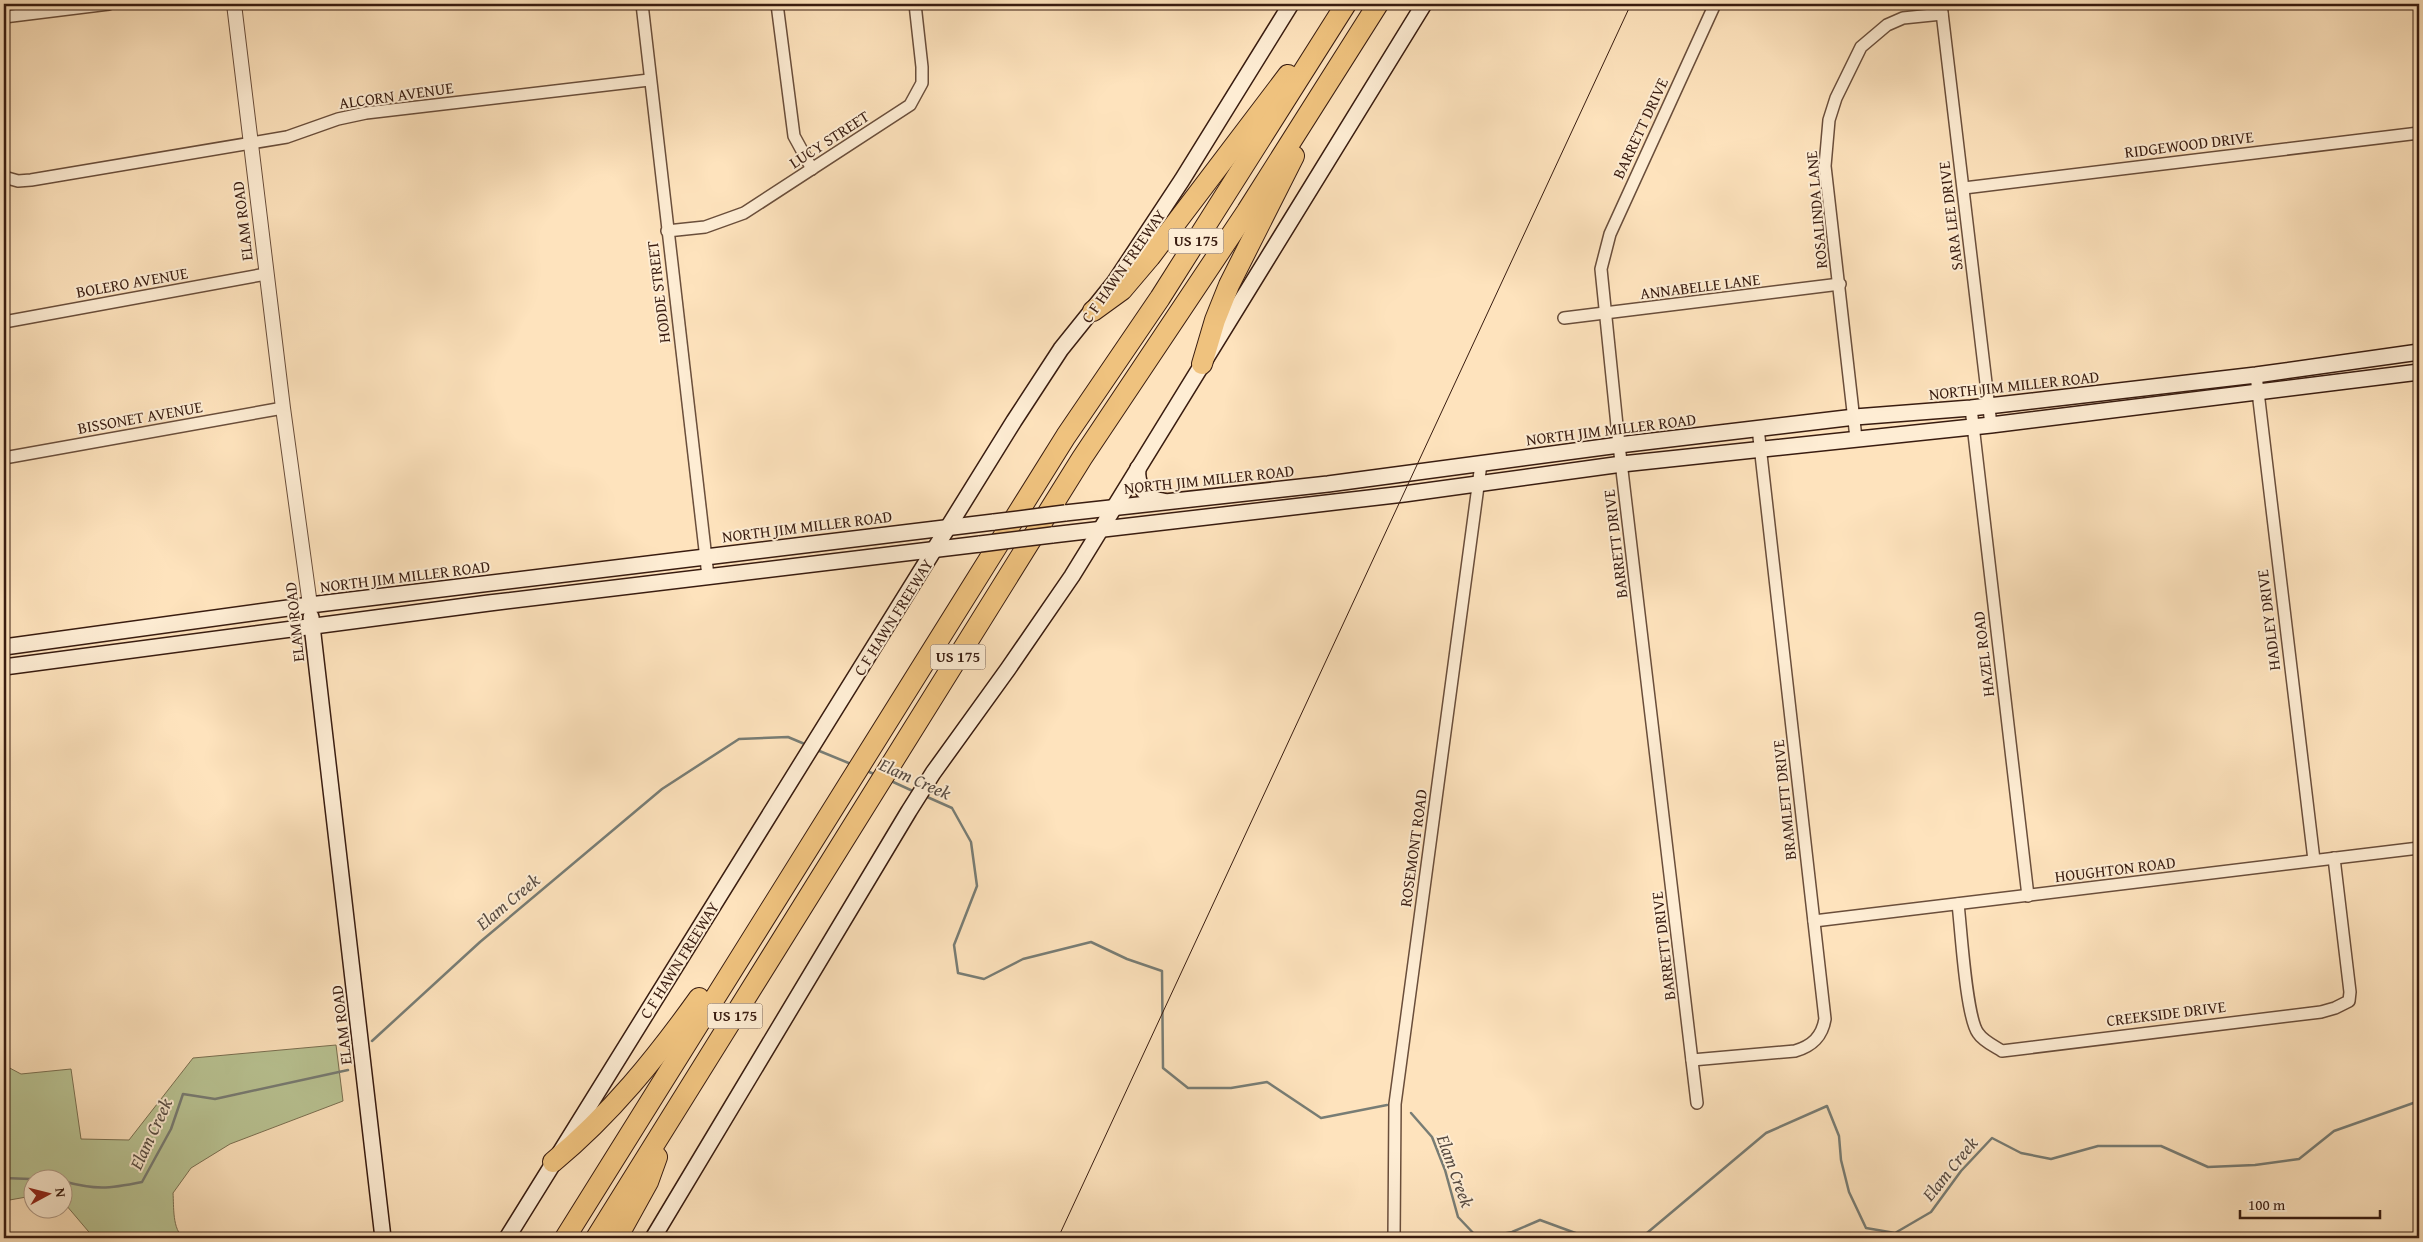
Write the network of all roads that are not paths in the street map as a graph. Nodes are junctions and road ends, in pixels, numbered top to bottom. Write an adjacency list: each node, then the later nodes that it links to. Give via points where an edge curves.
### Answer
1 (109, 4): 12 (street)
2 (234, 4): 17 (street, ELAM ROAD)
3 (642, 4): 14 (street, HODDE STREET)
4 (777, 4): 18 (street, via 794,136)
5 (915, 4): 18 (street, LUCY STREET, via 922,66 918,94 901,112)
6 (1291, 4): 24 (main road, C F HAWN FREEWAY, via 1182,180)
7 (1346, 4): 13 (highway, US 175)
8 (1378, 4): 15 (highway, US 175)
9 (1424, 4): 29 (main road)
10 (1715, 4): 25 (street, BARRETT DRIVE, via 1610,234 1601,268)
11 (1942, 9): 20 (street, SARA LEE DRIVE); 23 (street, ROSALINDA LANE, via 1903,18 1875,34 1861,47 1836,98 1829,120 1825,166)
12 (4, 17)
13 (1322, 42): 24 (highway, via 1297,63 1122,290); 73 (highway, US 175, via 1165,290 1066,436)
14 (649, 80): 17 (street, ALCORN AVENUE, via 366,113 288,137); 21 (street, HODDE STREET)
15 (1311, 110): 29 (highway, via 1289,170 1229,285 1214,320); 76 (highway, US 175, via 1082,458)
16 (2419, 133): 20 (street, RIDGEWOOD DRIVE)
17 (250, 142): 19 (street, ALCORN AVENUE, via 31,180); 22 (street, ELAM ROAD)
18 (812, 169): 21 (street, LUCY STREET, via 744,213 722,222)
19 (4, 177)
20 (1964, 188): 33 (street, SARA LEE DRIVE)
21 (667, 231): 55 (street, HODDE STREET)
22 (266, 274): 27 (street, BOLERO AVENUE); 34 (street, ELAM ROAD)
23 (1840, 284): 25 (street, ANNABELLE LANE); 36 (street, ROSALINDA LANE)
24 (1093, 311): 50 (main road, C F HAWN FREEWAY, via 1061,350)
25 (1606, 314): 26 (street, ANNABELLE LANE); 41 (street, BARRETT DRIVE)
26 (1564, 318)
27 (4, 322)
28 (2419, 352): 31 (main road, NORTH JIM MILLER ROAD)
29 (1202, 364): 46 (main road)
30 (2419, 372): 32 (main road)
31 (2256, 375): 32 (street, HADLEY DRIVE); 33 (main road, NORTH JIM MILLER ROAD)
32 (2260, 394): 37 (main road); 69 (street, HADLEY DRIVE)
33 (1988, 406): 35 (main road, NORTH JIM MILLER ROAD); 37 (street, SARA LEE DRIVE)
34 (282, 408): 43 (street, BISSONET AVENUE); 63 (street, ELAM ROAD)
35 (1971, 408): 36 (main road, NORTH JIM MILLER ROAD); 38 (street, HAZEL ROAD)
36 (1855, 417): 39 (main road, NORTH JIM MILLER ROAD); 40 (street, ROSALINDA LANE)
37 (1991, 425): 38 (main road)
38 (1973, 427): 40 (main road); 70 (street, HAZEL ROAD)
39 (1758, 428): 41 (main road, NORTH JIM MILLER ROAD); 42 (street, BRAMLETT DRIVE)
40 (1856, 438): 42 (main road)
41 (1619, 445): 44 (main road, NORTH JIM MILLER ROAD); 45 (street, BARRETT DRIVE)
42 (1761, 448): 45 (main road); 72 (street, BRAMLETT DRIVE)
43 (4, 458)
44 (1481, 464): 47 (street, ROSEMONT ROAD); 48 (main road, NORTH JIM MILLER ROAD)
45 (1622, 464): 47 (main road); 74 (street, BARRETT DRIVE)
46 (1138, 468): 48 (main road, via 1140,485 1149,498); 49 (main road)
47 (1478, 482): 51 (main road, via 1391,496); 84 (street, ROSEMONT ROAD, via 1395,1104)
48 (1177, 502): 49 (main road, NORTH JIM MILLER ROAD)
49 (1113, 508): 50 (main road, NORTH JIM MILLER ROAD, bridge); 51 (main road)
50 (950, 527): 52 (main road, NORTH JIM MILLER ROAD); 54 (main road, C F HAWN FREEWAY)
51 (1101, 530): 54 (main road, bridge); 83 (main road, via 1039,626 933,773)
52 (867, 536): 53 (main road, NORTH JIM MILLER ROAD); 56 (main road)
53 (793, 546): 55 (main road, NORTH JIM MILLER ROAD); 57 (main road)
54 (935, 549): 56 (main road); 77 (main road, C F HAWN FREEWAY)
55 (706, 556): 58 (main road, NORTH JIM MILLER ROAD); 59 (street, HODDE STREET)
56 (871, 556): 57 (main road)
57 (794, 565): 59 (main road)
58 (571, 574): 60 (main road, NORTH JIM MILLER ROAD); 61 (main road)
59 (708, 576): 61 (main road)
60 (487, 584): 62 (main road); 63 (main road, NORTH JIM MILLER ROAD)
61 (573, 593): 62 (main road)
62 (489, 603): 64 (main road)
63 (310, 605): 64 (main road, ELAM ROAD); 65 (main road, NORTH JIM MILLER ROAD)
64 (312, 626): 66 (main road); 78 (main road, ELAM ROAD)
65 (4, 647)
66 (4, 667)
67 (2419, 848): 68 (street, HOUGHTON ROAD)
68 (2334, 858): 69 (street, HOUGHTON ROAD); 71 (street, CREEKSIDE DRIVE, via 2350,992 2348,1001 2321,1012 2002,1051 1977,1032 1970,1012)
69 (2314, 860): 70 (street, HOUGHTON ROAD)
70 (2028, 896): 71 (street, HOUGHTON ROAD)
71 (1958, 904): 72 (street, HOUGHTON ROAD)
72 (1814, 921): 74 (street, BRAMLETT DRIVE, via 1826,1019 1816,1040 1795,1051)
73 (751, 938): 77 (highway, via 715,975 631,1088); 80 (highway, US 175)
74 (1692, 1060): 75 (street, BARRETT DRIVE)
75 (1697, 1103)
76 (670, 1120): 81 (highway, US 175); 82 (highway, via 648,1182)
77 (553, 1162): 79 (main road, C F HAWN FREEWAY)
78 (384, 1238)
79 (507, 1238)
80 (565, 1238)
81 (596, 1238)
82 (617, 1238)
83 (652, 1238)
84 (1394, 1238)

